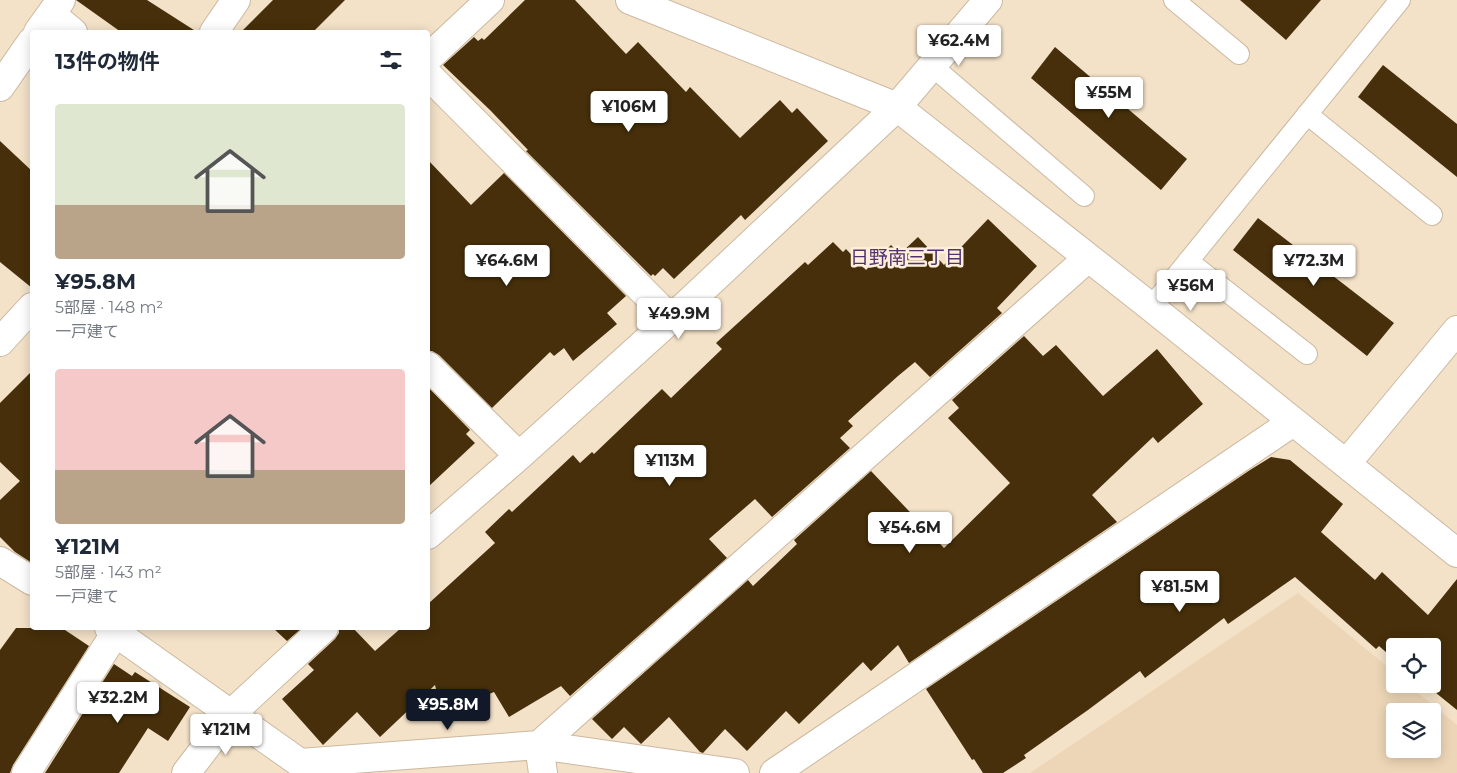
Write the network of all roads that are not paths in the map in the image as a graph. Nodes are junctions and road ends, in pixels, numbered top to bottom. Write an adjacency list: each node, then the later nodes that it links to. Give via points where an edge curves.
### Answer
1 (236, 0): 9 (street)
2 (490, 0): 12 (street)
3 (630, 0): 16 (street)
4 (988, 0): 13 (street)
5 (1174, 0): 11 (lane)
6 (1400, 0): 17 (lane)
7 (50, 16): 8 (street)
8 (70, 30)
9 (215, 30)
10 (30, 44): 15 (street)
11 (1239, 54)
12 (430, 56)
13 (932, 66): 16 (street); 18 (lane)
14 (430, 77): 24 (street)
15 (0, 87)
16 (897, 107): 20 (street); 24 (street)
17 (1308, 114): 19 (lane); 21 (lane)
18 (1084, 196)
19 (1432, 215)
20 (1088, 258): 22 (street); 39 (street)
21 (1188, 261): 22 (lane); 27 (lane)
22 (1151, 307): 29 (street)
23 (30, 309): 26 (street)
24 (671, 319): 30 (street)
25 (1457, 330): 31 (street)
26 (0, 342)
27 (1307, 354)
28 (430, 368): 30 (street)
29 (1293, 422): 31 (street); 45 (street)
30 (519, 456): 32 (street)
31 (1346, 464): 33 (street)
32 (430, 533)
33 (1457, 553)
34 (0, 561): 35 (street)
35 (30, 580)
36 (113, 630): 38 (street); 41 (street)
37 (322, 630): 38 (street)
38 (232, 713): 40 (street); 42 (street)
39 (539, 745): 40 (street); 43 (street); 44 (street)
40 (301, 768)
41 (26, 773)
42 (186, 773)
43 (542, 773)
44 (735, 773)
45 (774, 773)

